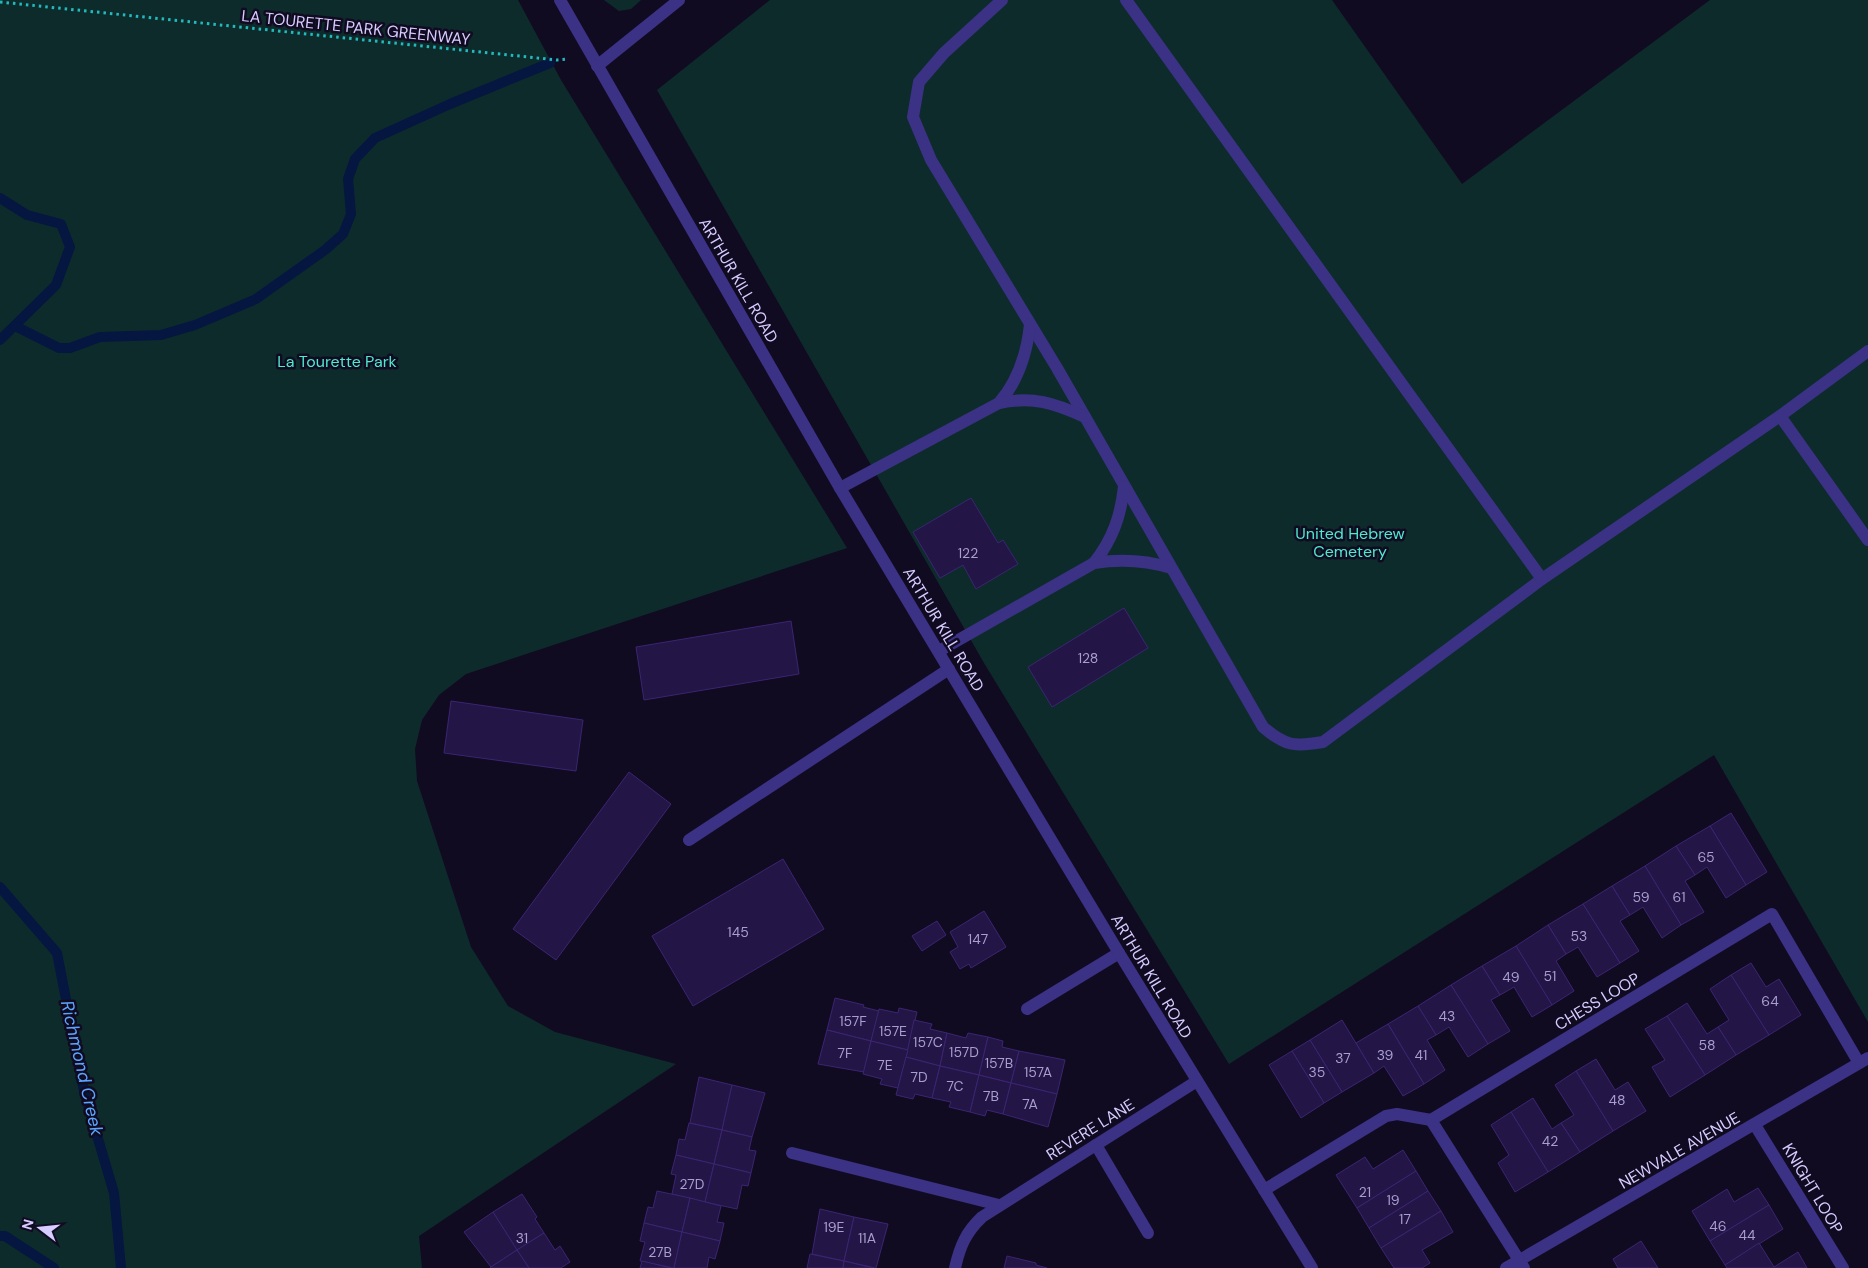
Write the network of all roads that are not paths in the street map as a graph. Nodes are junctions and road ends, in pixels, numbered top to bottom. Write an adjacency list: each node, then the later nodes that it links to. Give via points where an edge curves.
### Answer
1 (560, 0): 5 (street, ARTHUR KILL ROAD)
2 (679, 0): 5 (street)
3 (1002, 0): 6 (street, via 919,82 913,117 931,160)
4 (1126, 0): 16 (street)
5 (597, 66): 12 (street, ARTHUR KILL ROAD)
6 (1030, 324): 8 (street, via 1028,343 1016,380); 10 (street)
7 (1868, 351): 9 (street)
8 (999, 402): 10 (street, via 1022,398 1044,402); 12 (street)
9 (1780, 416): 13 (street); 16 (street)
10 (1085, 417): 11 (street)
11 (1124, 486): 14 (street, via 1118,522); 15 (street)
12 (840, 488): 17 (street, ARTHUR KILL ROAD)
13 (1868, 540)
14 (1094, 563): 15 (street, via 1136,561); 17 (street)
15 (1171, 568): 16 (street, via 1263,727 1278,740 1298,746 1323,742)
16 (1542, 579)
17 (938, 651): 18 (street, ARTHUR KILL ROAD)
18 (949, 669): 19 (street); 20 (street, ARTHUR KILL ROAD)
19 (689, 840)
20 (1119, 954): 21 (street); 23 (street, ARTHUR KILL ROAD)
21 (1027, 1009)
22 (1864, 1060): 24 (street, CHESS LOOP, via 1772,914); 25 (street, NEWVALE AVENUE)
23 (1197, 1081): 26 (street, REVERE LANE); 28 (street, ARTHUR KILL ROAD)
24 (1432, 1120): 28 (street, via 1397,1114 1386,1116); 31 (street)
25 (1756, 1125): 31 (street, NEWVALE AVENUE); 35 (street, KNIGHT LOOP)
26 (1096, 1145): 29 (street, REVERE LANE); 30 (street)
27 (792, 1153): 29 (street)
28 (1264, 1190): 33 (street, ARTHUR KILL ROAD)
29 (999, 1204): 32 (street, REVERE LANE, via 970,1229 961,1245)
30 (1148, 1233)
31 (1522, 1264): 34 (street, NEWVALE AVENUE)
32 (955, 1268)
33 (1312, 1268)
34 (1506, 1268)
35 (1843, 1268)

